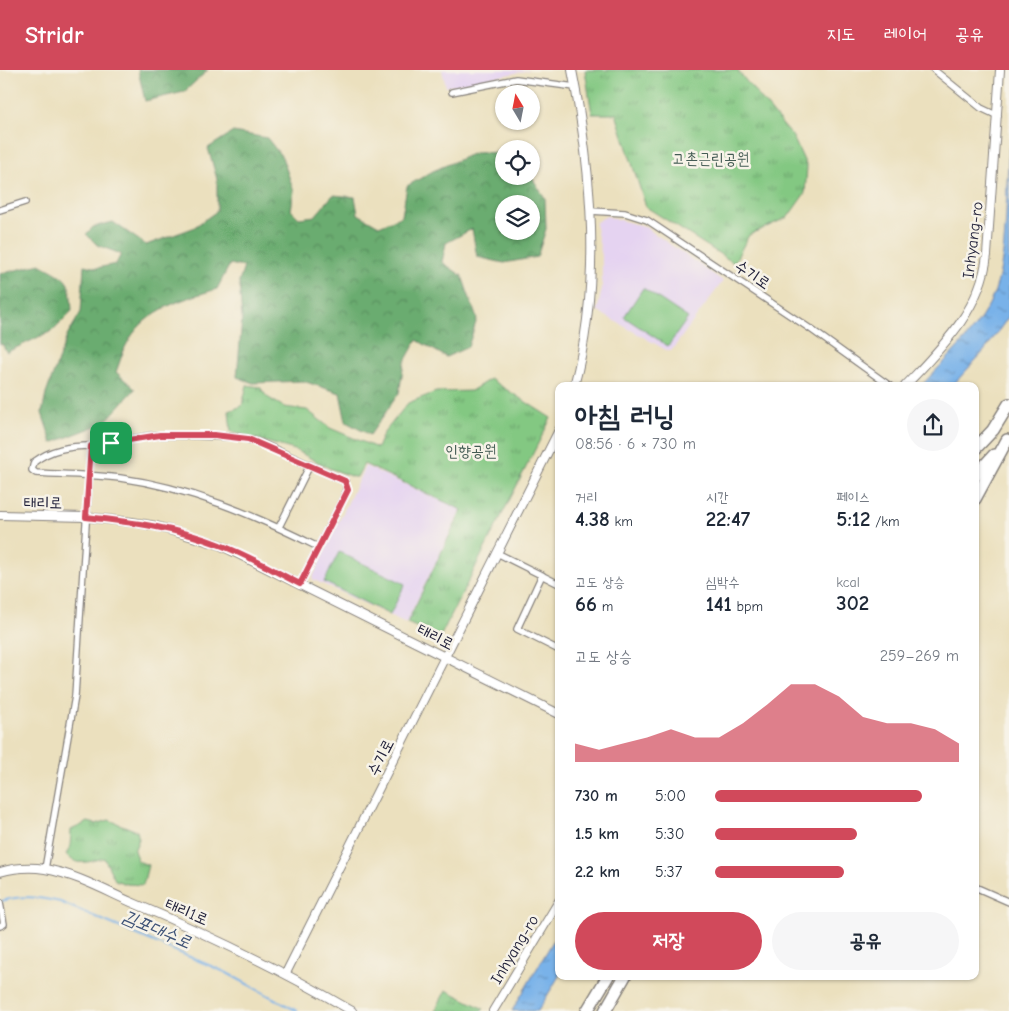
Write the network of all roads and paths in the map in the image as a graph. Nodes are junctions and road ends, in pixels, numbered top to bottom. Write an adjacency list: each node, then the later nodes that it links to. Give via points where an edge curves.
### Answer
1 (572, 70): 4 (street)
2 (934, 70): 6 (street, via 981,108)
3 (1000, 70): 6 (street, Inhyang-ro)
4 (575, 87): 5 (street, via 516,78); 9 (street, via 588,162)
5 (452, 92)
6 (998, 116): 12 (street, Inhyang-ro, via 987,255 980,288 966,316)
7 (25, 202): 8 (street)
8 (0, 210)
9 (590, 211): 10 (street, via 588,305); 11 (street, 수기로, via 625,213 647,220)
10 (575, 382)
11 (884, 382)
12 (908, 382)
13 (1009, 404): 15 (highway)
14 (1009, 412): 15 (highway)
15 (993, 430): 18 (highway)
16 (555, 438): 28 (street, 수기로)
17 (1008, 439): 21 (highway); 23 (highway)
18 (979, 443)
19 (91, 446): 20 (street, 태리로, via 154,435 230,436 261,443); 22 (street, 태리로); 22 (street, 태리로, via 56,450 32,465 36,473)
20 (310, 465): 26 (street); 27 (street, 태리로, via 345,481 348,488)
21 (979, 472)
22 (88, 474): 25 (street, 태리로); 26 (street, 태리로, via 151,483 190,493)
23 (979, 485)
24 (0, 515): 25 (street, 태리로)
25 (86, 517): 31 (street, 태리로, via 132,522 182,533 228,548); 35 (street, via 76,696)
26 (279, 527): 27 (street, 태리로)
27 (318, 547): 31 (street, 태리로)
28 (497, 553): 29 (street); 33 (street, 수기로)
29 (542, 576): 30 (street); 32 (street, via 518,629)
30 (555, 582)
31 (300, 584): 33 (street, 태리로)
32 (555, 648)
33 (446, 657): 34 (street, 태리로); 42 (street, 수기로)
34 (555, 712)
35 (45, 870): 36 (street, 태리1로, via 29,868); 42 (street, 태리1로, via 78,880 187,926)
36 (0, 872)
37 (979, 889): 38 (street)
38 (1009, 902)
39 (0, 903): 41 (street, via 4,924)
40 (555, 908): 46 (street, Inhyang-ro)
41 (0, 926)
42 (286, 973): 45 (street, 태리1로)
43 (606, 980): 47 (highway)
44 (623, 980): 48 (highway)
45 (352, 1011)
46 (493, 1011)
47 (587, 1011)
48 (605, 1011)

